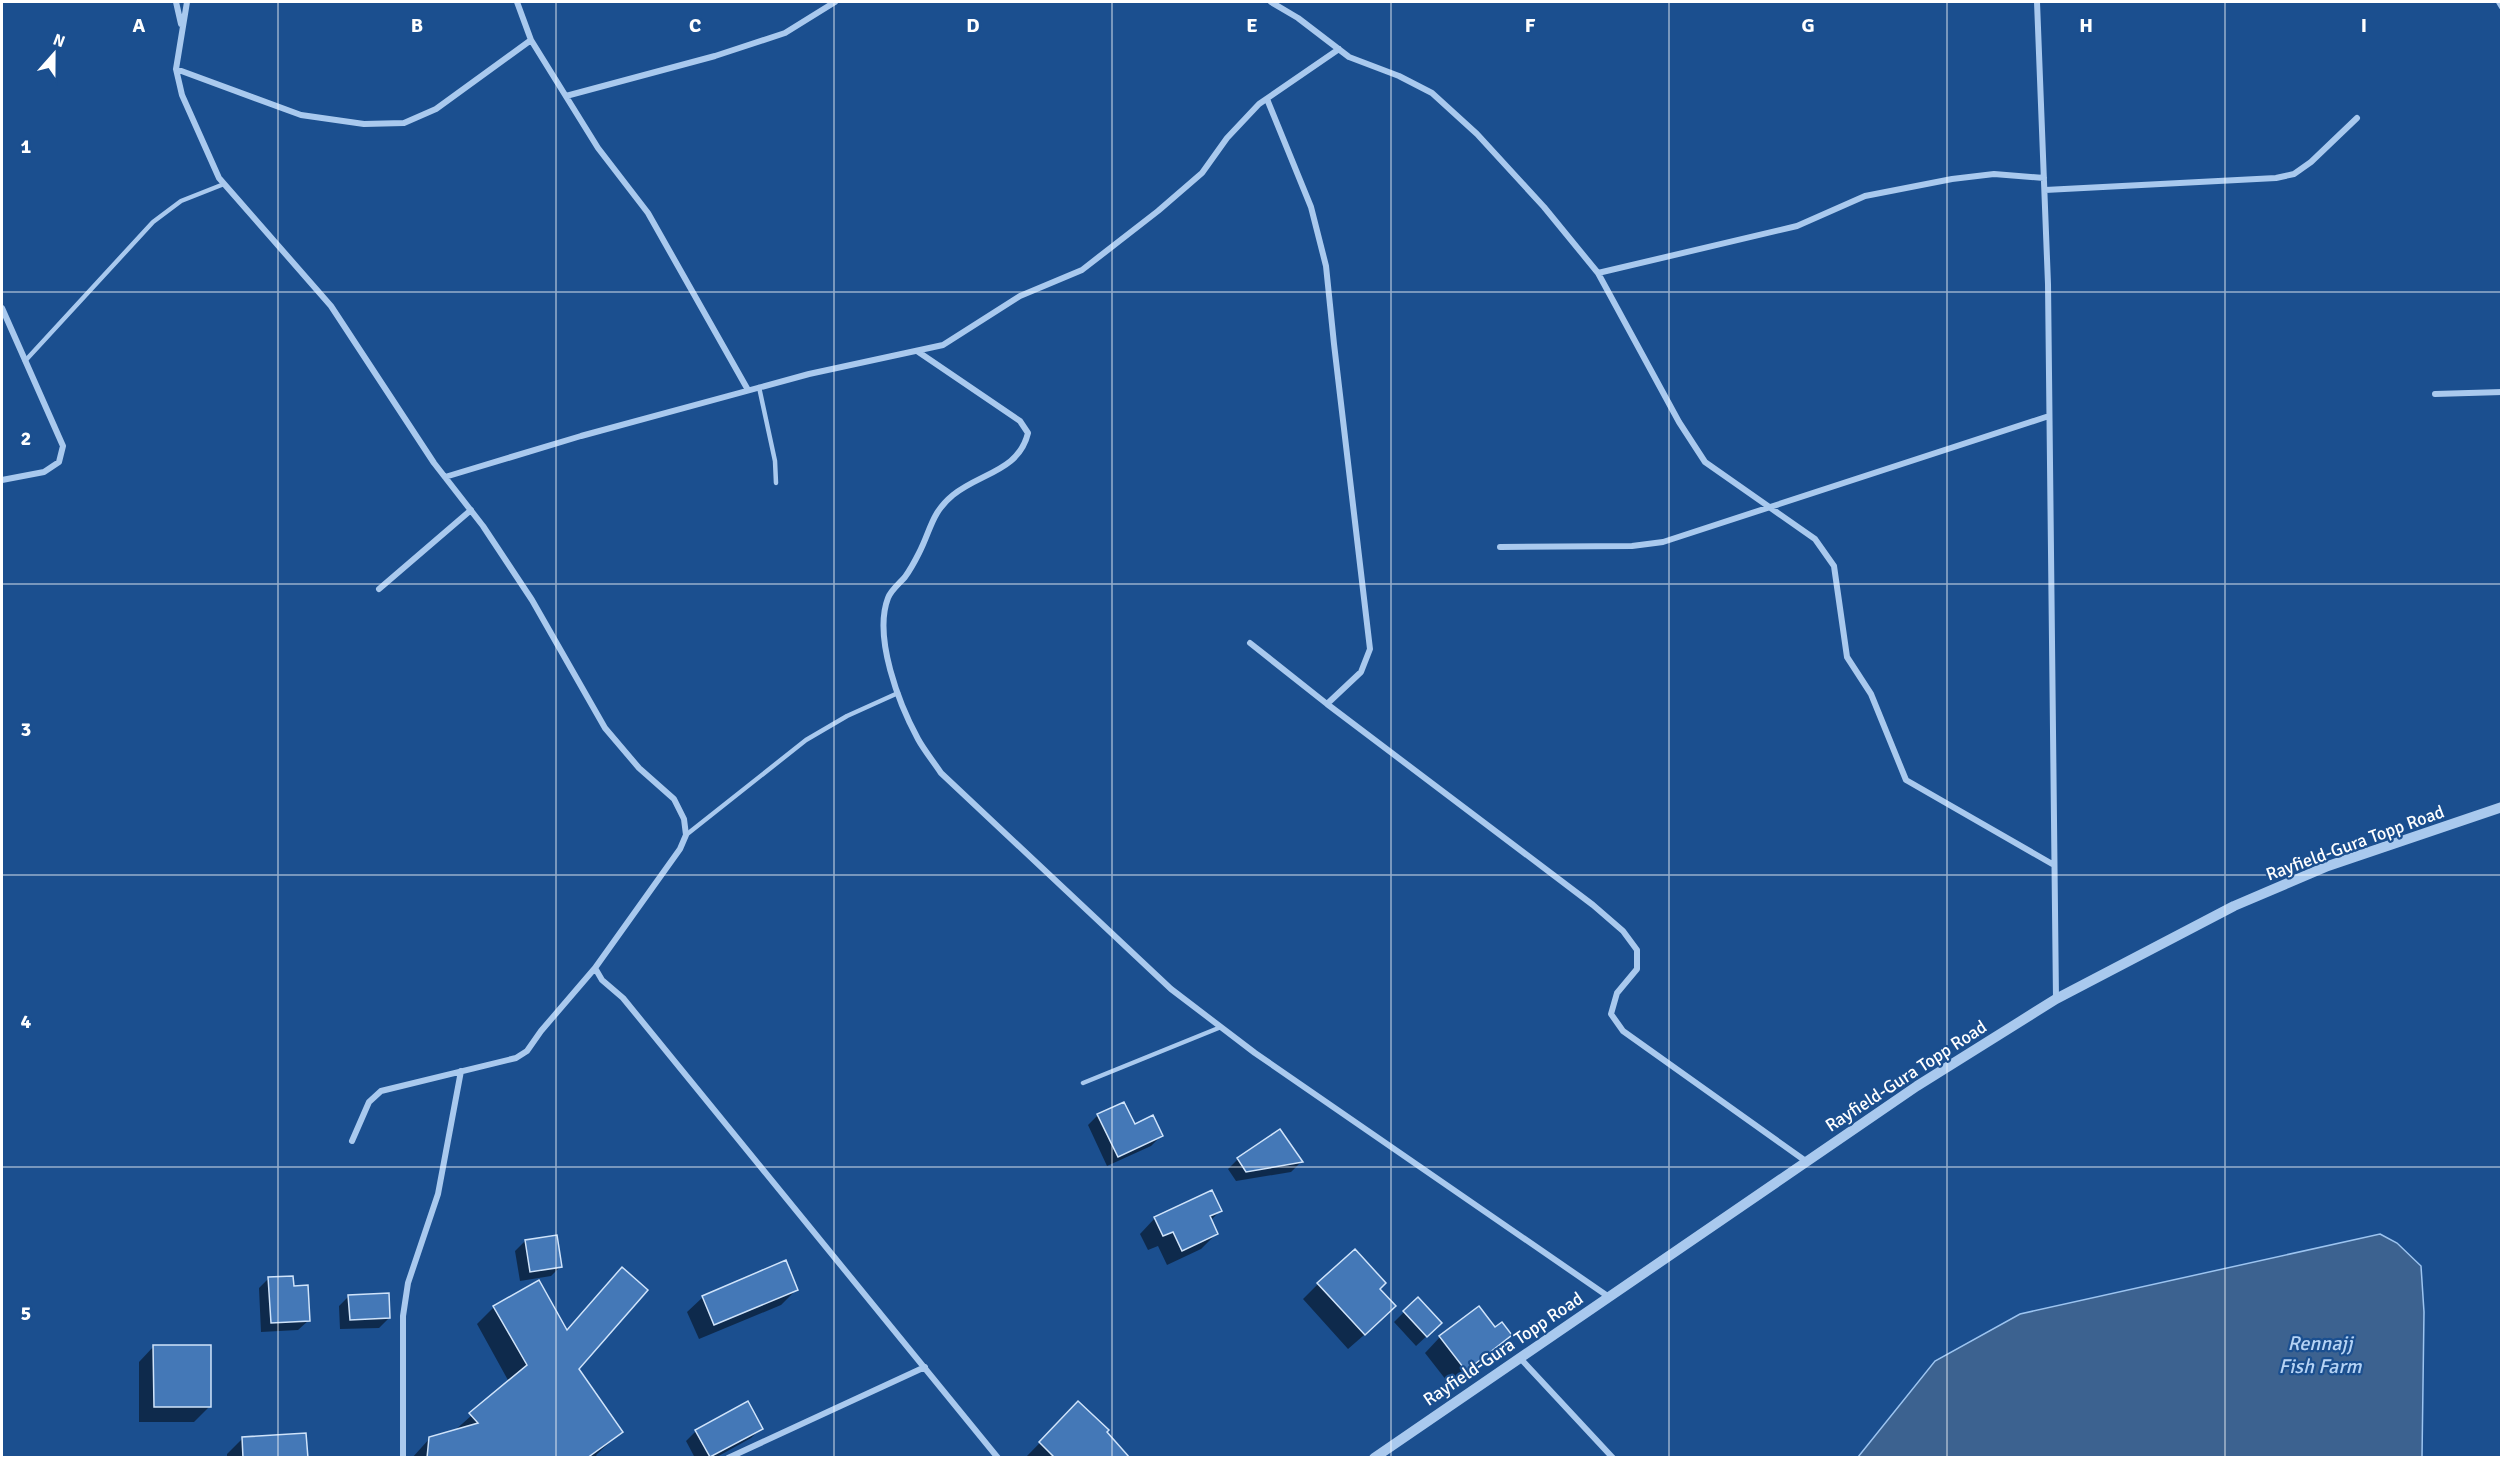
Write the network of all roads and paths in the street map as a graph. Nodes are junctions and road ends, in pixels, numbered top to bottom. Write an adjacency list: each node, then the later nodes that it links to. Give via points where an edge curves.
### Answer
1 (176, 2): 9 (street)
2 (187, 2): 9 (street)
3 (517, 2): 10 (street)
4 (835, 2): 13 (street, via 785,33)
5 (1271, 2): 11 (street)
6 (2037, 2): 16 (street)
7 (2499, 2): 8 (street)
8 (2502, 7)
9 (182, 27): 12 (street)
10 (531, 40): 12 (street, via 436,109 404,123 364,124 301,115); 13 (street)
11 (1339, 49): 14 (street); 19 (street, via 1432,93 1477,134)
12 (176, 69): 17 (street, via 182,95)
13 (566, 96): 24 (street, via 598,148 648,213)
14 (1267, 99): 21 (street, via 1227,138 1202,173 1082,270 1020,296 943,345); 37 (street, via 1311,207 1326,266 1370,649 1361,672)
15 (2357, 118): 18 (street, via 2294,174)
16 (2044, 178): 18 (street); 19 (street, via 1994,174 1865,196 1797,226)
17 (224, 184): 22 (lane, via 181,201 153,222); 28 (street, via 331,306)
18 (2044, 190): 27 (street)
19 (1598, 273): 31 (street, via 1705,462)
20 (2, 308): 22 (street)
21 (917, 351): 23 (street); 36 (street, via 1020,421 1028,434 1025,447 1013,461 954,494 934,514 920,552 888,597 883,620 886,655)
22 (25, 360): 29 (street, via 63,446 59,462 44,472)
23 (759, 387): 24 (street); 30 (lane, via 774,454)
24 (748, 390): 28 (street)
25 (2502, 392): 26 (street)
26 (2434, 394)
27 (2049, 416): 31 (street); 40 (street)
28 (445, 477): 32 (street)
29 (2, 480)
30 (776, 483)
31 (1768, 506): 33 (street, via 1663,542 1632,546); 40 (street, via 1815,539 1834,566 1847,657 1871,694 1906,780)
32 (471, 510): 34 (street); 39 (street, via 532,600 605,728 631,760 674,799 684,819)
33 (1500, 547)
34 (379, 589)
35 (1250, 643): 37 (street)
36 (898, 693): 39 (lane, via 806,740); 43 (street, via 918,740 941,773 1171,989)
37 (1327, 704): 47 (street, via 1623,931 1637,950 1637,969 1617,993 1611,1014 1623,1031)
38 (2502, 807): 42 (street, Rayfield-Gura Topp Road, via 2328,866 2255,897)
39 (686, 835): 41 (street)
40 (2054, 865): 42 (street)
41 (595, 968): 44 (street, via 527,1052); 50 (street, via 602,981 624,998)
42 (2056, 999): 47 (street, Rayfield-Gura Topp Road, via 1917,1086)
43 (1221, 1027): 45 (lane); 48 (street)
44 (461, 1071): 46 (street, via 381,1091 369,1102); 51 (street, via 438,1194 408,1283 403,1316)
45 (1083, 1083)
46 (352, 1141)
47 (1807, 1162): 48 (street, Rayfield-Gura Topp Road)
48 (1609, 1297): 49 (street, Rayfield-Gura Topp Road)
49 (1520, 1358): 54 (street, Rayfield-Gura Topp Road); 55 (street)
50 (925, 1367): 52 (street); 53 (street)
51 (403, 1458)
52 (728, 1458)
53 (998, 1458)
54 (1374, 1458)
55 (1613, 1458)

